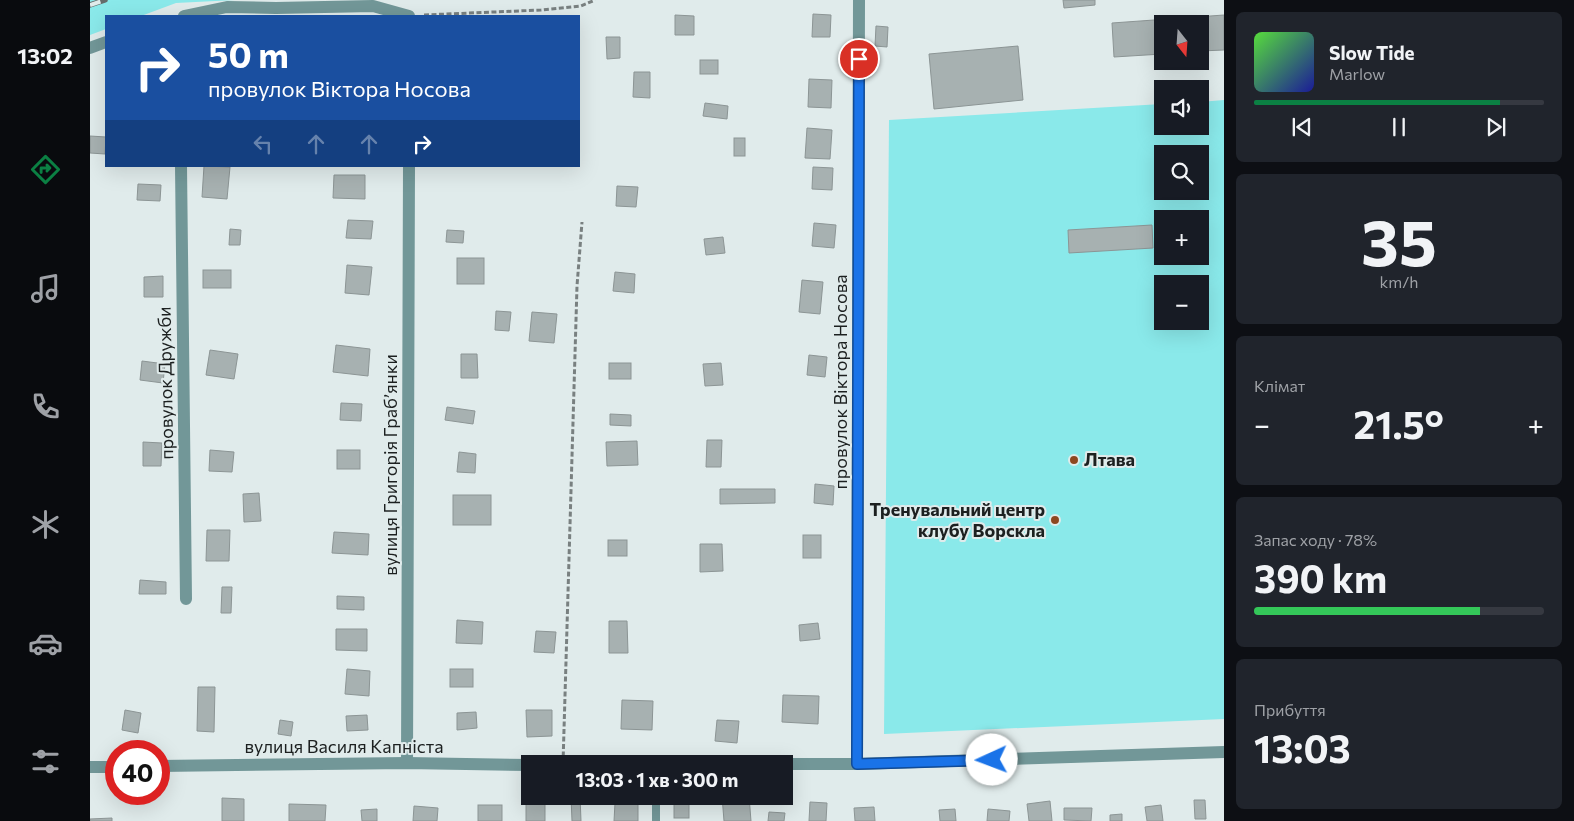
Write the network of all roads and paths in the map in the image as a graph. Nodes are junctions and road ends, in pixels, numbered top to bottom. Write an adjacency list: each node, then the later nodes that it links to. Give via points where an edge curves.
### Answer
1 (595, 0): 5 (path, via 581,6 541,10)
2 (859, 0): 16 (street, провулок Віктора Носова)
3 (189, 15): 4 (street, via 226,7 373,6)
4 (405, 15)
5 (431, 15)
6 (105, 42): 7 (street)
7 (90, 48)
8 (181, 167): 11 (street, провулок Дружби)
9 (409, 167): 14 (street, вулиця Григорія Грабʼянки)
10 (582, 222): 13 (path, via 577,286)
11 (186, 599)
12 (1224, 752): 16 (street)
13 (563, 755)
14 (408, 764): 17 (street, вулиця Василя Капніста); 18 (street, вулиця Василя Капніста)
15 (793, 764): 16 (street)
16 (857, 764)
17 (521, 765)
18 (170, 766)
19 (90, 767): 20 (street)
20 (105, 767)
21 (656, 805): 22 (lane)
22 (656, 821)

